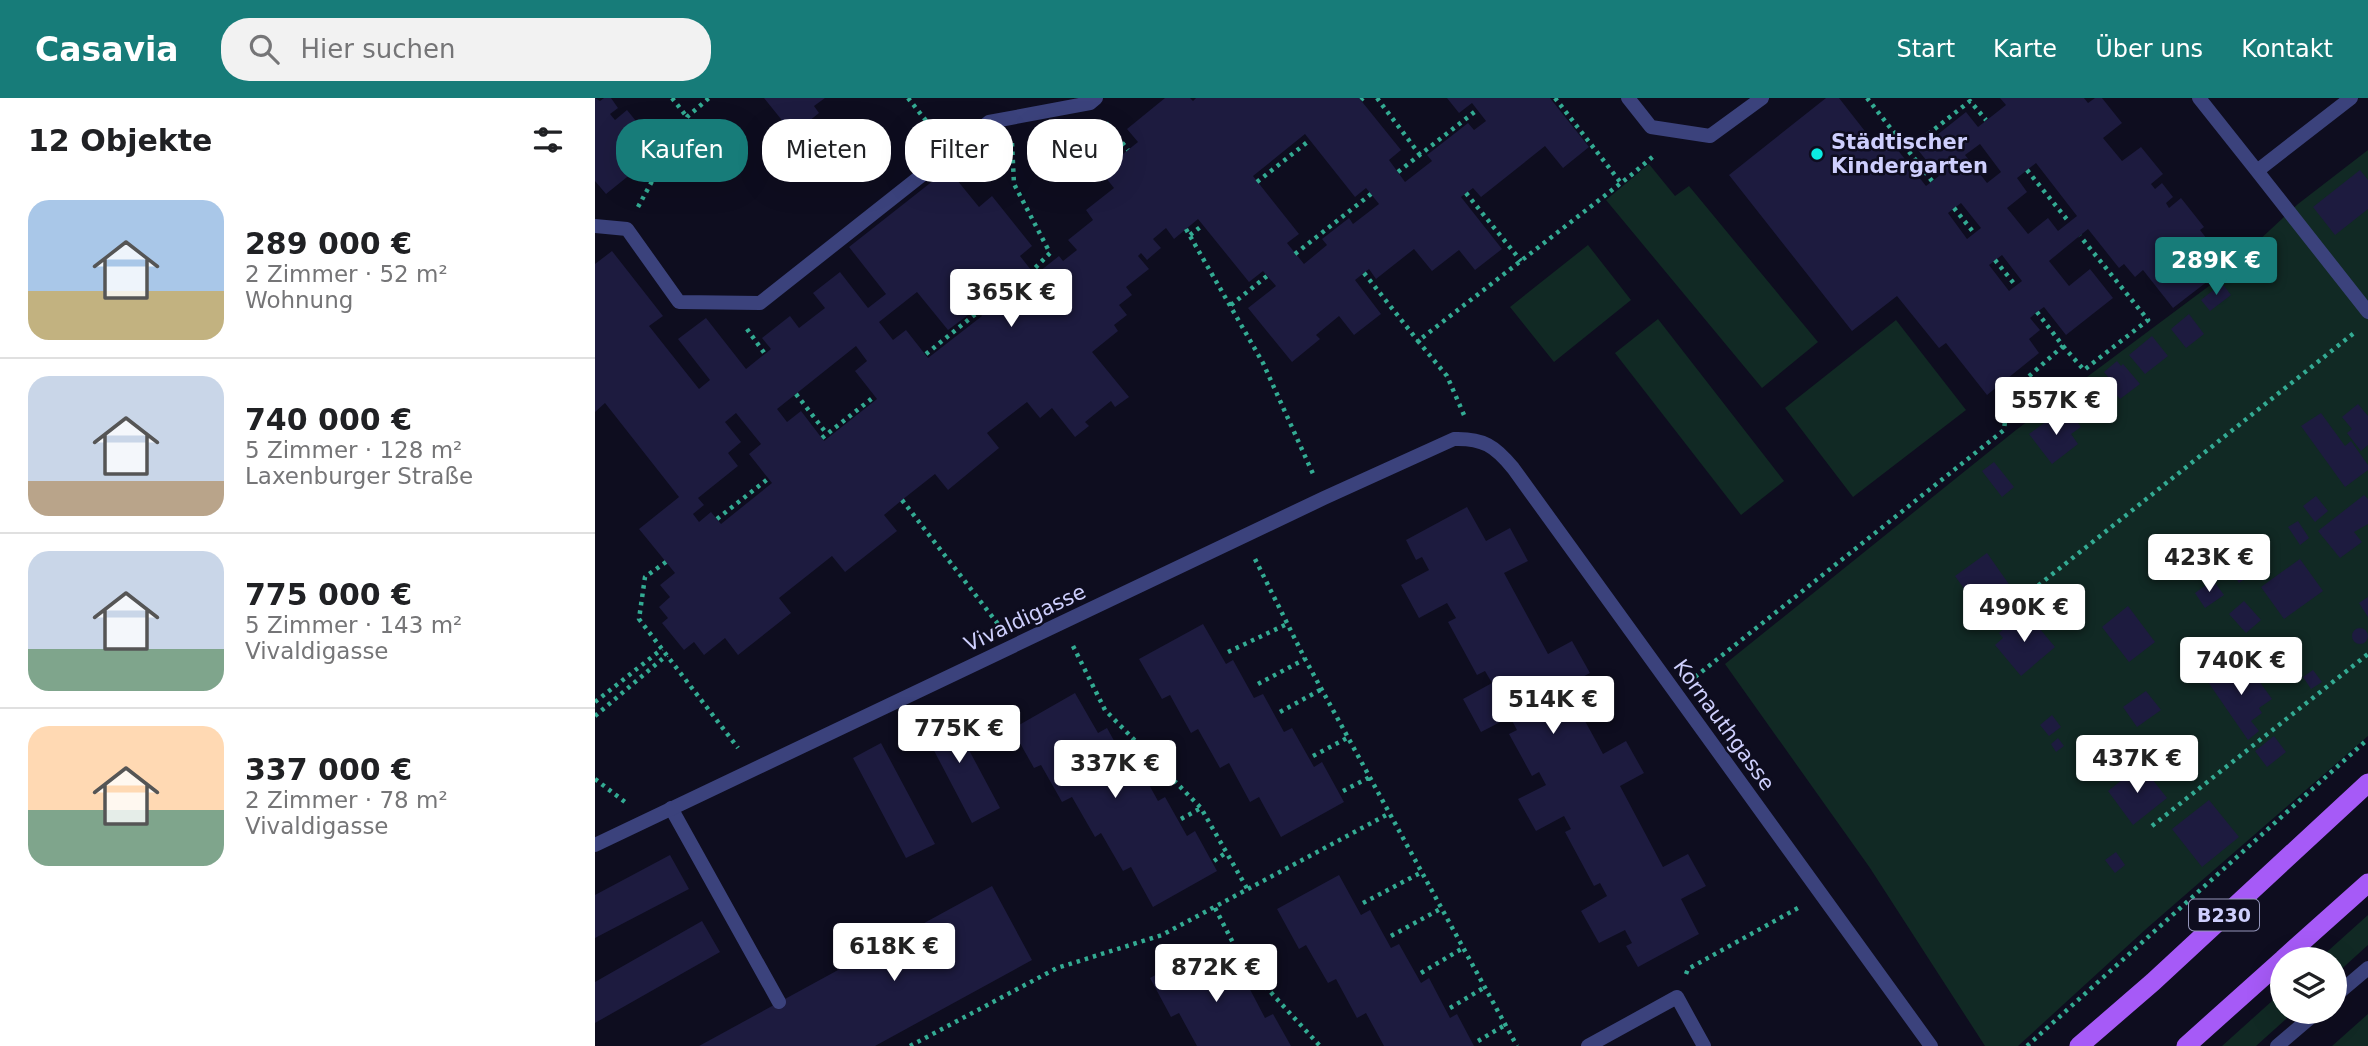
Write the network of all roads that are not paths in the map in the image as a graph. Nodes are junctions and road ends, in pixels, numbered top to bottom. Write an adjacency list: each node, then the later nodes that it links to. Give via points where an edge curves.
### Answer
1 (1628, 98): 2 (street, via 1651,127 1710,136)
2 (1762, 98)
3 (2199, 98): 6 (street)
4 (2351, 98): 6 (street)
5 (1093, 100): 7 (street, via 989,122 760,303 679,302 627,229)
6 (2257, 170): 8 (street)
7 (595, 226)
8 (2368, 312)
9 (1475, 438): 11 (street, Vivaldigasse, via 1454,439 1434,447); 22 (street, Kornauthgasse, via 1504,457)
10 (2368, 783): 23 (main road, B230)
11 (671, 808): 12 (street, Vivaldigasse); 18 (street)
12 (595, 845)
13 (2368, 883): 14 (main road)
14 (2296, 947)
15 (2368, 968): 17 (street)
16 (2270, 970): 24 (main road)
17 (2347, 986)
18 (779, 1003)
19 (2303, 1024): 25 (street)
20 (1588, 1046): 21 (street, via 1677,997)
21 (1704, 1046)
22 (1931, 1046)
23 (2079, 1046)
24 (2186, 1046)
25 (2277, 1046)

